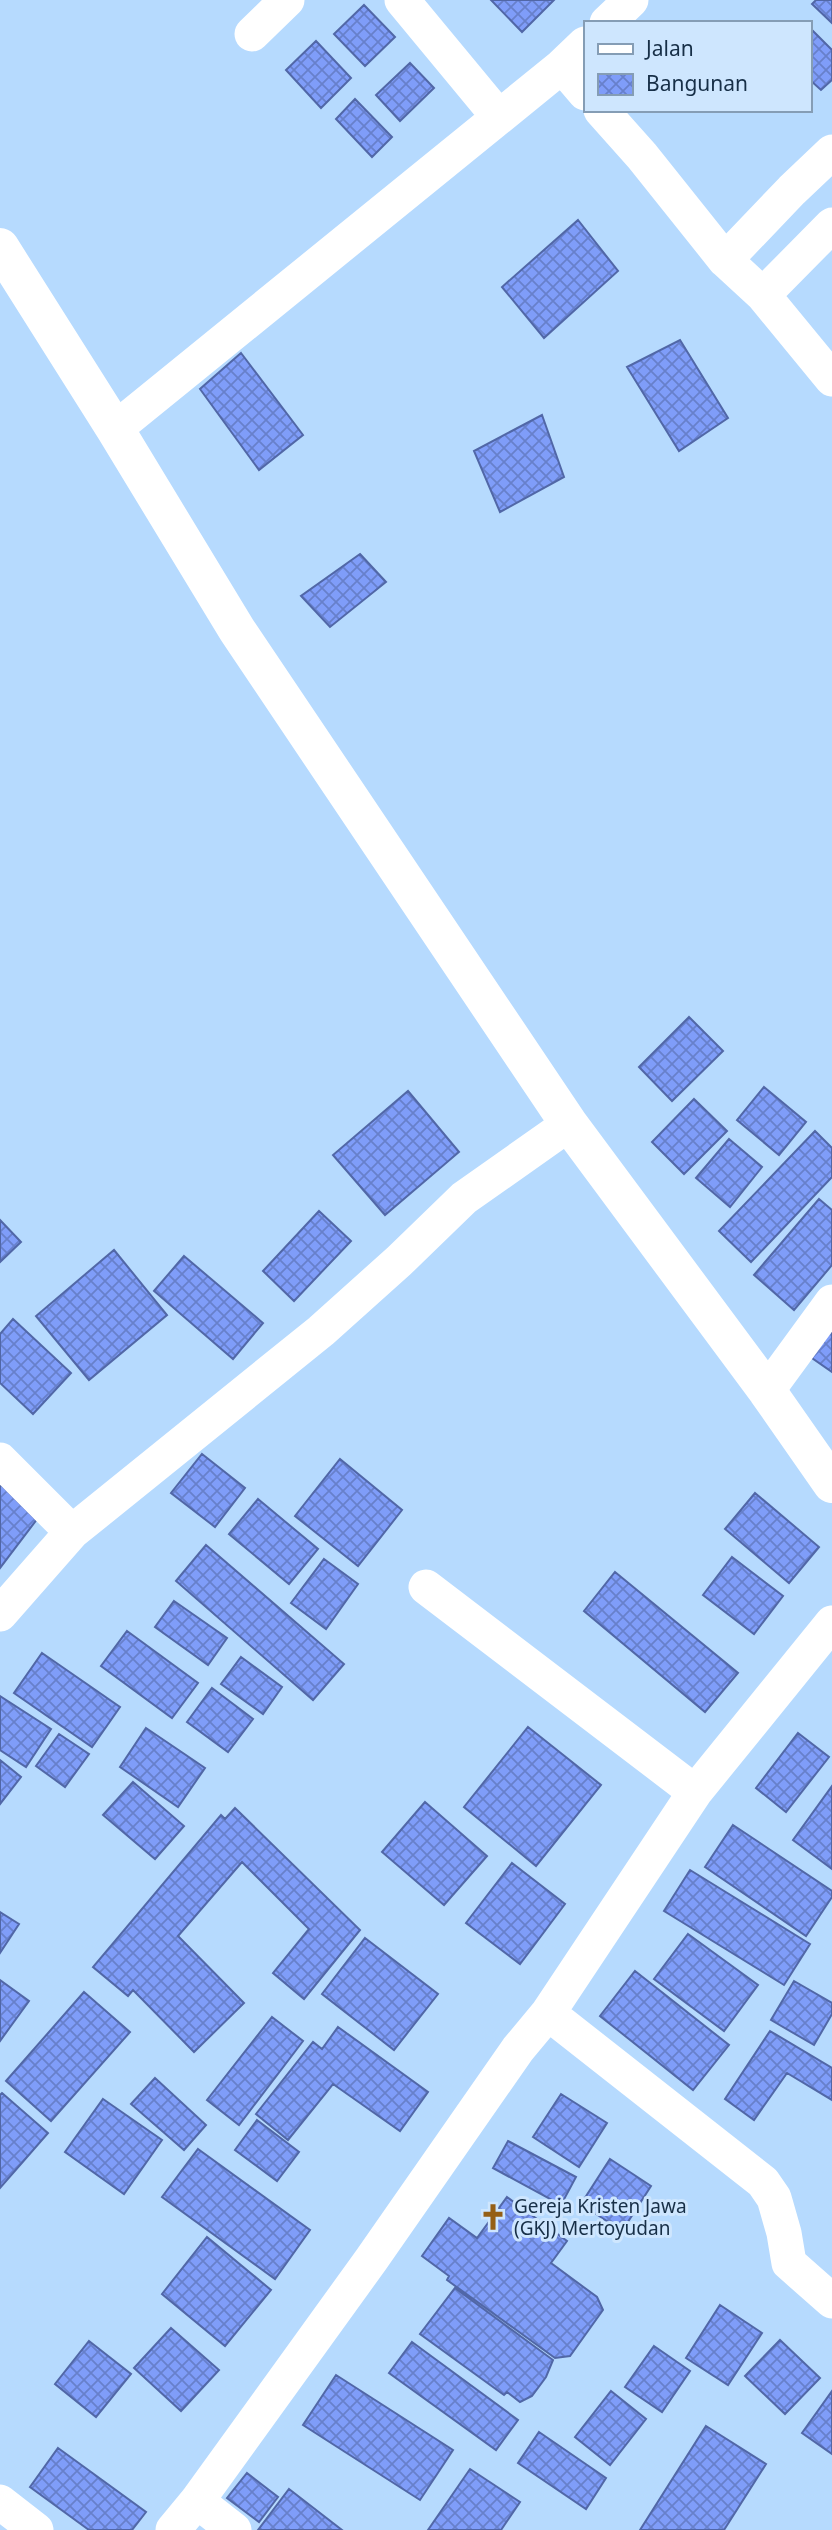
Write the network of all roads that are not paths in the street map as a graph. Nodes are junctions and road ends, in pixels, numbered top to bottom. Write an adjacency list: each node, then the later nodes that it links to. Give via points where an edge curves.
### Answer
1 (287, 0): 5 (street)
2 (402, 0): 9 (street)
3 (631, 0): 4 (street)
4 (609, 21)
5 (251, 34)
6 (573, 55): 7 (street); 9 (street)
7 (584, 90)
8 (603, 112): 13 (street)
9 (498, 116): 16 (street)
10 (832, 152): 13 (street)
11 (832, 225): 14 (street)
12 (0, 247): 16 (street)
13 (725, 260): 14 (street)
14 (763, 295): 15 (street)
15 (832, 379)
16 (115, 429): 17 (street, via 237,630)
17 (569, 1124): 19 (street); 22 (street, via 464,1198 321,1331)
18 (832, 1302): 19 (street)
19 (767, 1391): 21 (street)
20 (0, 1460): 22 (street)
21 (832, 1484)
22 (72, 1532): 24 (street)
23 (426, 1587): 26 (street)
24 (0, 1614)
25 (832, 1623): 26 (street)
26 (695, 1792): 27 (street)
27 (548, 2013): 28 (street, via 763,2182 774,2198 789,2263); 29 (street)
28 (832, 2301)
29 (197, 2501): 32 (street); 33 (street)
30 (0, 2502): 31 (street)
31 (36, 2530)
32 (173, 2530)
33 (234, 2530)

